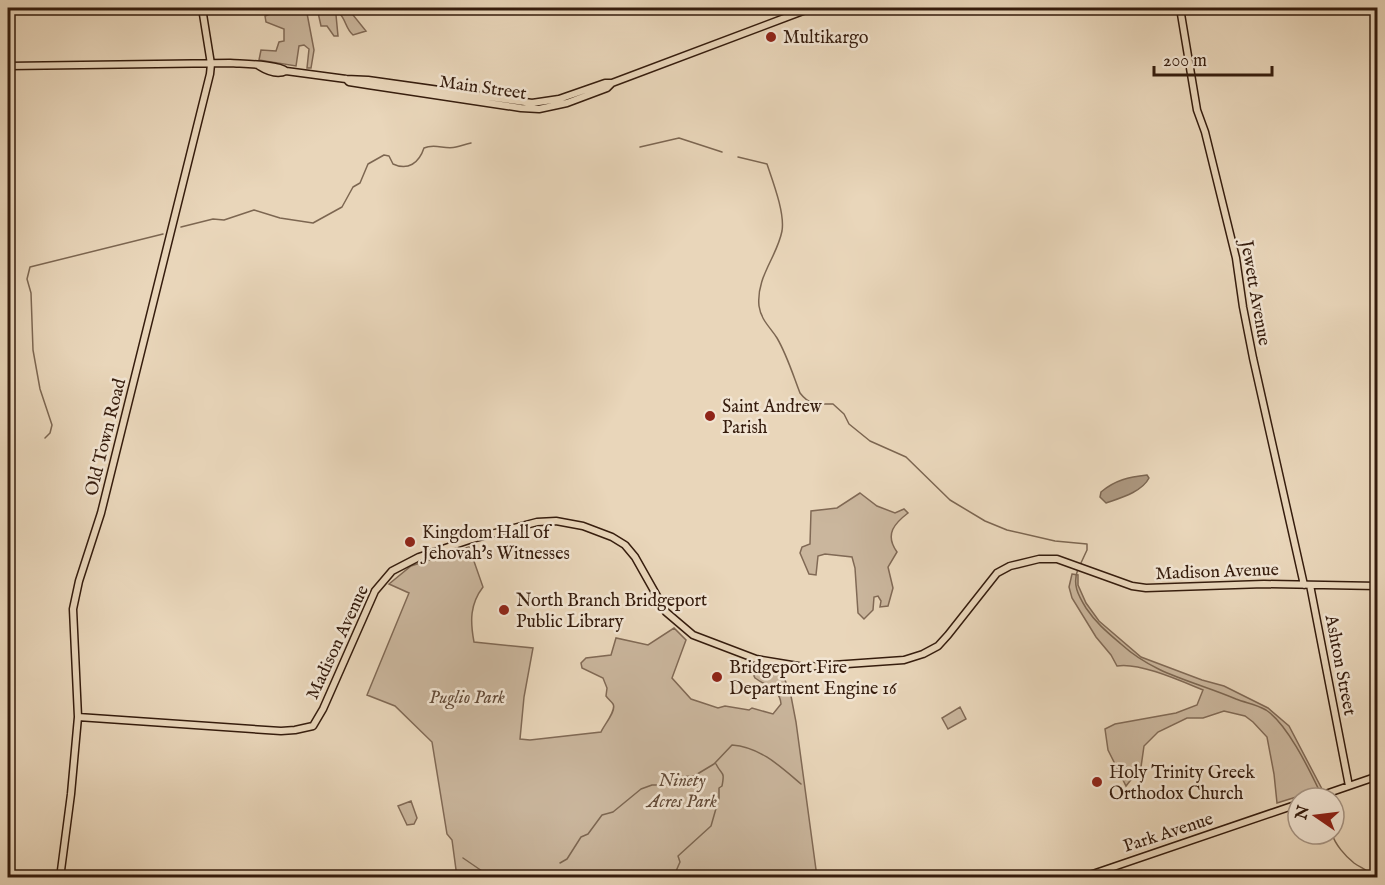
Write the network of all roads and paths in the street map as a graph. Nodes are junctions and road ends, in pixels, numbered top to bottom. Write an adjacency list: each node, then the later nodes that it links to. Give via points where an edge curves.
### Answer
1 (202, 8): 4 (main road, Old Town Road)
2 (811, 8): 4 (main road, Main Street, via 612,83 527,106 368,80)
3 (1180, 8): 6 (main road, Jewett Avenue, via 1197,110 1236,258 1253,358)
4 (211, 64): 5 (main road, Main Street); 8 (main road, Old Town Road, via 101,513 76,592 73,618)
5 (8, 66)
6 (1307, 585): 7 (main road, Madison Avenue); 8 (main road, Madison Avenue, via 1146,588 1046,558 1001,570 938,646 923,654 904,660 804,667 756,659 693,635 666,612 625,545 583,525 537,522 472,539 392,571 375,591 313,726 281,731); 10 (main road, Ashton Street)
7 (1377, 586)
8 (78, 717): 13 (main road, Old Town Road)
9 (1377, 776): 10 (main road)
10 (1350, 786): 11 (main road)
11 (1346, 787)
12 (1286, 808): 14 (main road, Park Avenue)
13 (60, 878)
14 (1081, 878)

